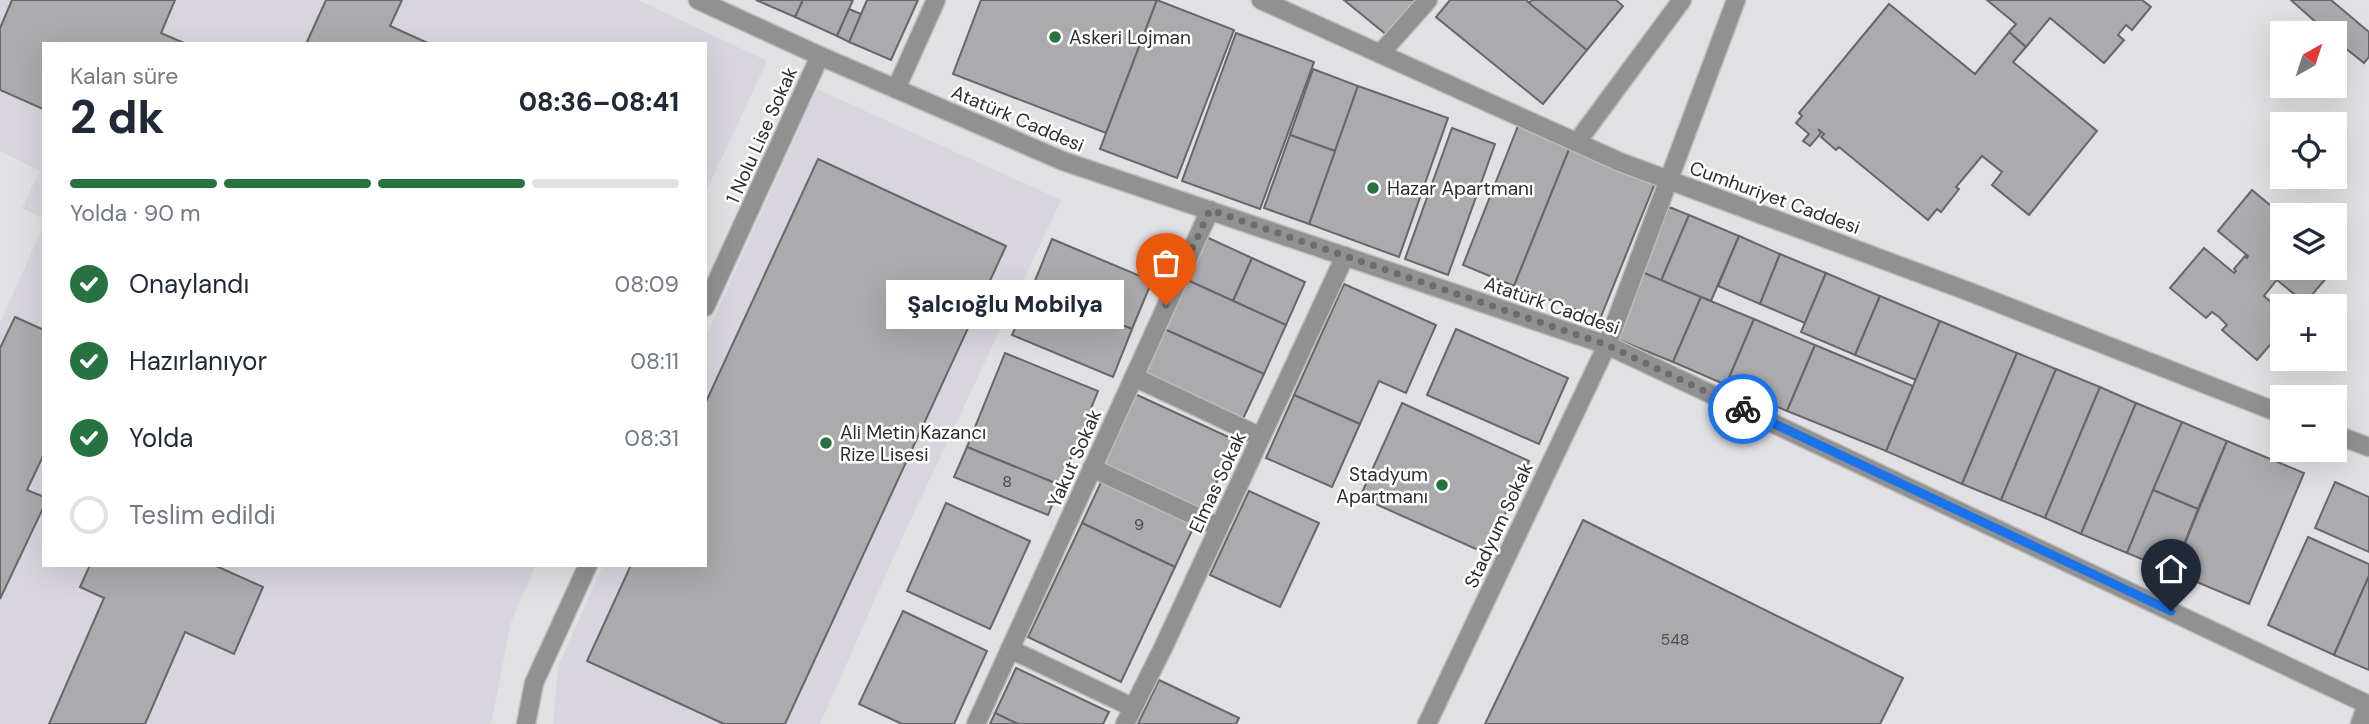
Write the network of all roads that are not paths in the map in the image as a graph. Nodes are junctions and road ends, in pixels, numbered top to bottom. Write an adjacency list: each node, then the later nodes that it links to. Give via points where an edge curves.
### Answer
1 (698, 0): 8 (street, Atatürk Caddesi)
2 (936, 0): 9 (street)
3 (1261, 0): 7 (street, Cumhuriyet Caddesi)
4 (1428, 0): 7 (street)
5 (1682, 0): 10 (street)
6 (1735, 0): 11 (street, Stadyum Sokak)
7 (1380, 54): 10 (street, Cumhuriyet Caddesi)
8 (820, 56): 9 (street, Atatürk Caddesi); 14 (street, 1 Nolu Lise Sokak)
9 (896, 89): 12 (street, Atatürk Caddesi, via 1063,161)
10 (1577, 142): 11 (street, Cumhuriyet Caddesi)
11 (1668, 180): 15 (street, Stadyum Sokak); 17 (street, Cumhuriyet Caddesi)
12 (1210, 210): 13 (street, Atatürk Caddesi); 16 (street, Yakut Sokak)
13 (1345, 256): 15 (street, Atatürk Caddesi); 18 (street, Elmas Sokak)
14 (707, 303)
15 (1607, 345): 25 (street, Atatürk Caddesi); 29 (street, Stadyum Sokak)
16 (1134, 377): 18 (street); 21 (street, Yakut Sokak)
17 (2270, 409)
18 (1261, 437): 22 (street, Elmas Sokak)
19 (2347, 439): 20 (street)
20 (2369, 447)
21 (1092, 468): 22 (street); 24 (street, Yakut Sokak)
22 (1219, 527): 26 (street, Elmas Sokak)
23 (587, 567): 27 (street, via 534,683)
24 (1010, 649): 26 (street); 28 (street, Yakut Sokak)
25 (2368, 704): 30 (street)
26 (1128, 716)
27 (526, 724)
28 (976, 724)
29 (1427, 724)
30 (2360, 724)

